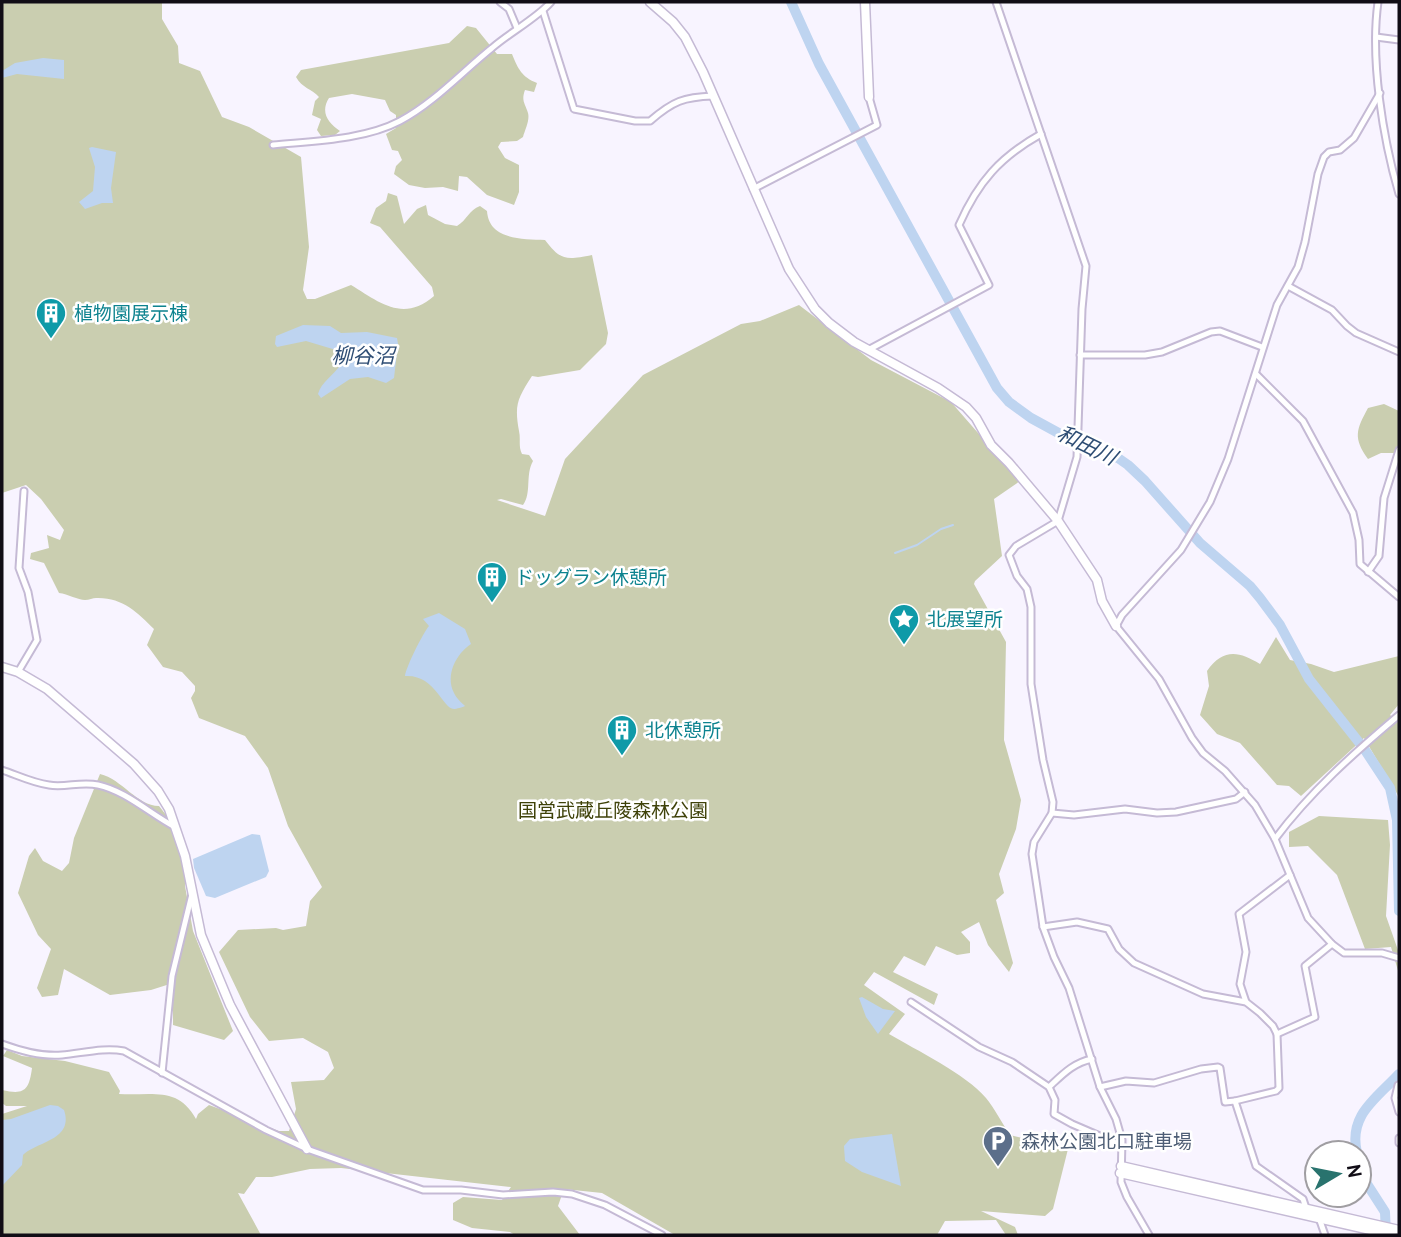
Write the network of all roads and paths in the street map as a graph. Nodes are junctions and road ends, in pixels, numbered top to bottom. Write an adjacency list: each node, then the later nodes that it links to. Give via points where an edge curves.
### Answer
1 (500, 2): 8 (street, via 509,9)
2 (551, 2): 7 (street)
3 (650, 2): 12 (street, via 685,37)
4 (864, 2): 13 (street)
5 (996, 2): 14 (street)
6 (1378, 2): 9 (street)
7 (543, 11): 8 (street); 12 (street, via 574,109 650,121 684,98)
8 (517, 28): 15 (street, via 435,97 397,122 331,140)
9 (1376, 37): 10 (street); 11 (street)
10 (1399, 40)
11 (1380, 93): 17 (street); 18 (street, via 1354,138 1324,157 1305,242)
12 (713, 96): 16 (street)
13 (869, 97): 16 (street, via 877,125)
14 (1041, 134): 20 (street, via 992,169 959,225 989,285); 22 (street, via 1086,266)
15 (274, 145)
16 (753, 189): 20 (street, via 798,286 829,323)
17 (1399, 194)
18 (1288, 286): 19 (street); 21 (street, via 1332,310 1356,333)
19 (1262, 347): 22 (street, via 1220,331 1162,352); 23 (street)
20 (868, 350): 26 (street, via 966,407 991,445)
21 (1399, 352)
22 (1080, 355): 26 (street, via 1077,457)
23 (1256, 374): 27 (street, via 1303,421 1353,513 1360,564); 29 (street, via 1210,502 1181,550)
24 (1399, 450): 27 (street, via 1384,498 1379,556)
25 (24, 491): 31 (street, via 19,568 37,640)
26 (1058, 521): 29 (street, via 1097,580); 35 (street, via 1010,551 1031,607 1031,684)
27 (1368, 572): 28 (street)
28 (1399, 597)
29 (1116, 626): 34 (street, via 1158,678 1203,753)
30 (2, 667): 31 (street)
31 (18, 672): 36 (street, via 47,689 134,764 158,790)
32 (1399, 715): 37 (street, via 1299,807)
33 (2, 770): 36 (street, via 50,786 76,782 116,790)
34 (1245, 792): 35 (street, via 1236,799 1175,812); 37 (street)
35 (1052, 813): 40 (street, via 1032,854)
36 (175, 827): 39 (street)
37 (1275, 839): 38 (street)
38 (1290, 875): 41 (street, via 1308,918); 44 (street, via 1239,914 1246,952 1240,984)
39 (193, 891): 48 (street, via 172,976); 55 (street, via 201,935 230,1005)
40 (1043, 927): 44 (street, via 1077,922 1108,929 1134,963 1203,994); 47 (street)
41 (1332, 944): 42 (street, via 1348,954 1381,953); 45 (street, via 1305,966 1315,1017)
42 (1399, 958)
43 (911, 1002): 50 (street)
44 (1246, 1002): 45 (street)
45 (1277, 1034): 52 (street, via 1279,1087)
46 (2, 1044): 48 (street, via 23,1052 59,1055 120,1051)
47 (1092, 1059): 50 (street, via 1066,1071); 51 (street)
48 (162, 1073): 55 (street)
49 (1398, 1085): 53 (street)
50 (1049, 1087): 54 (street, via 1055,1100 1054,1114)
51 (1100, 1087): 52 (street, via 1126,1081 1154,1083 1218,1067 1225,1102); 54 (street)
52 (1235, 1101): 57 (street, via 1256,1166)
53 (1399, 1111)
54 (1123, 1146): 56 (street)
55 (307, 1149): 62 (street, via 423,1190 572,1194 605,1205)
56 (1120, 1170): 58 (street); 60 (street); 63 (street, via 1127,1197)
57 (1303, 1199)
58 (1303, 1207)
59 (1308, 1209): 60 (street)
60 (1320, 1215): 61 (street); 64 (street); 65 (street)
61 (1399, 1230)
62 (662, 1235)
63 (1149, 1235)
64 (1325, 1235)
65 (1392, 1235)

